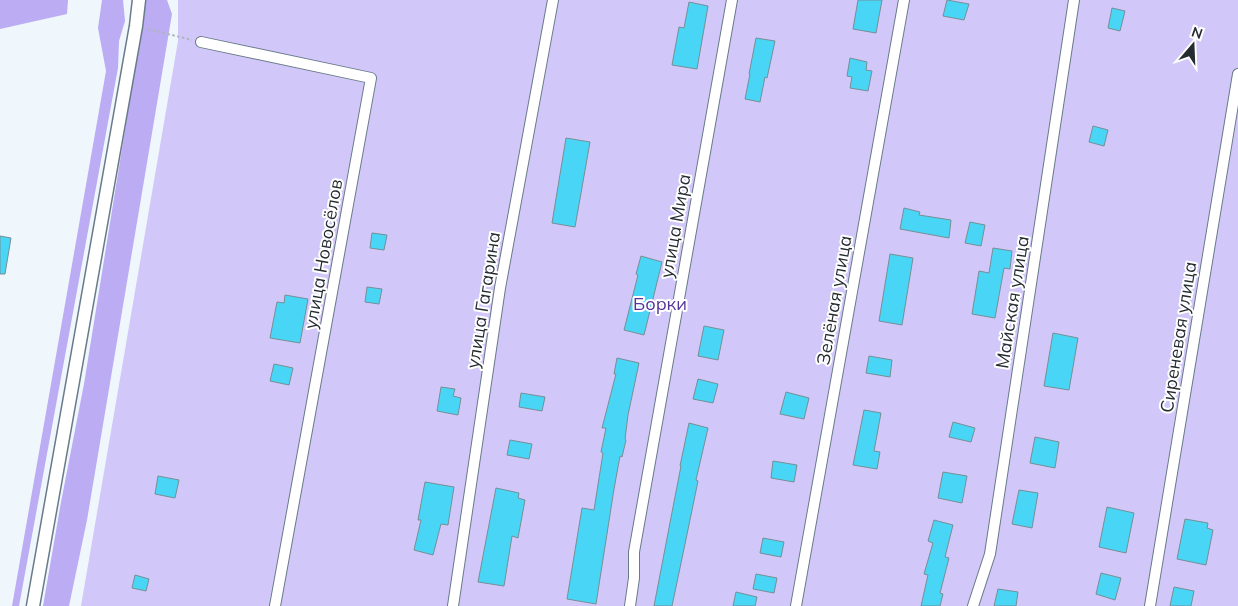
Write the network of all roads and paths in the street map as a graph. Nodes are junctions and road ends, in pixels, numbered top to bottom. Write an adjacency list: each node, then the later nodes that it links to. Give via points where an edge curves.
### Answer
1 (139, 0): 6 (street)
2 (553, 0): 11 (street, улица Гагарина, via 500,288)
3 (732, 0): 12 (street, улица Мира, via 634,552)
4 (904, 0): 13 (street, Зелёная улица)
5 (1074, 0): 14 (street, Майская улица, via 990,554)
6 (136, 26): 7 (path); 9 (street)
7 (200, 42): 10 (street, улица Новосёлов, via 371,78)
8 (1238, 74): 15 (street, Сиреневая улица)
9 (33, 606)
10 (275, 606)
11 (453, 606)
12 (630, 606)
13 (796, 606)
14 (973, 606)
15 (1150, 606)

